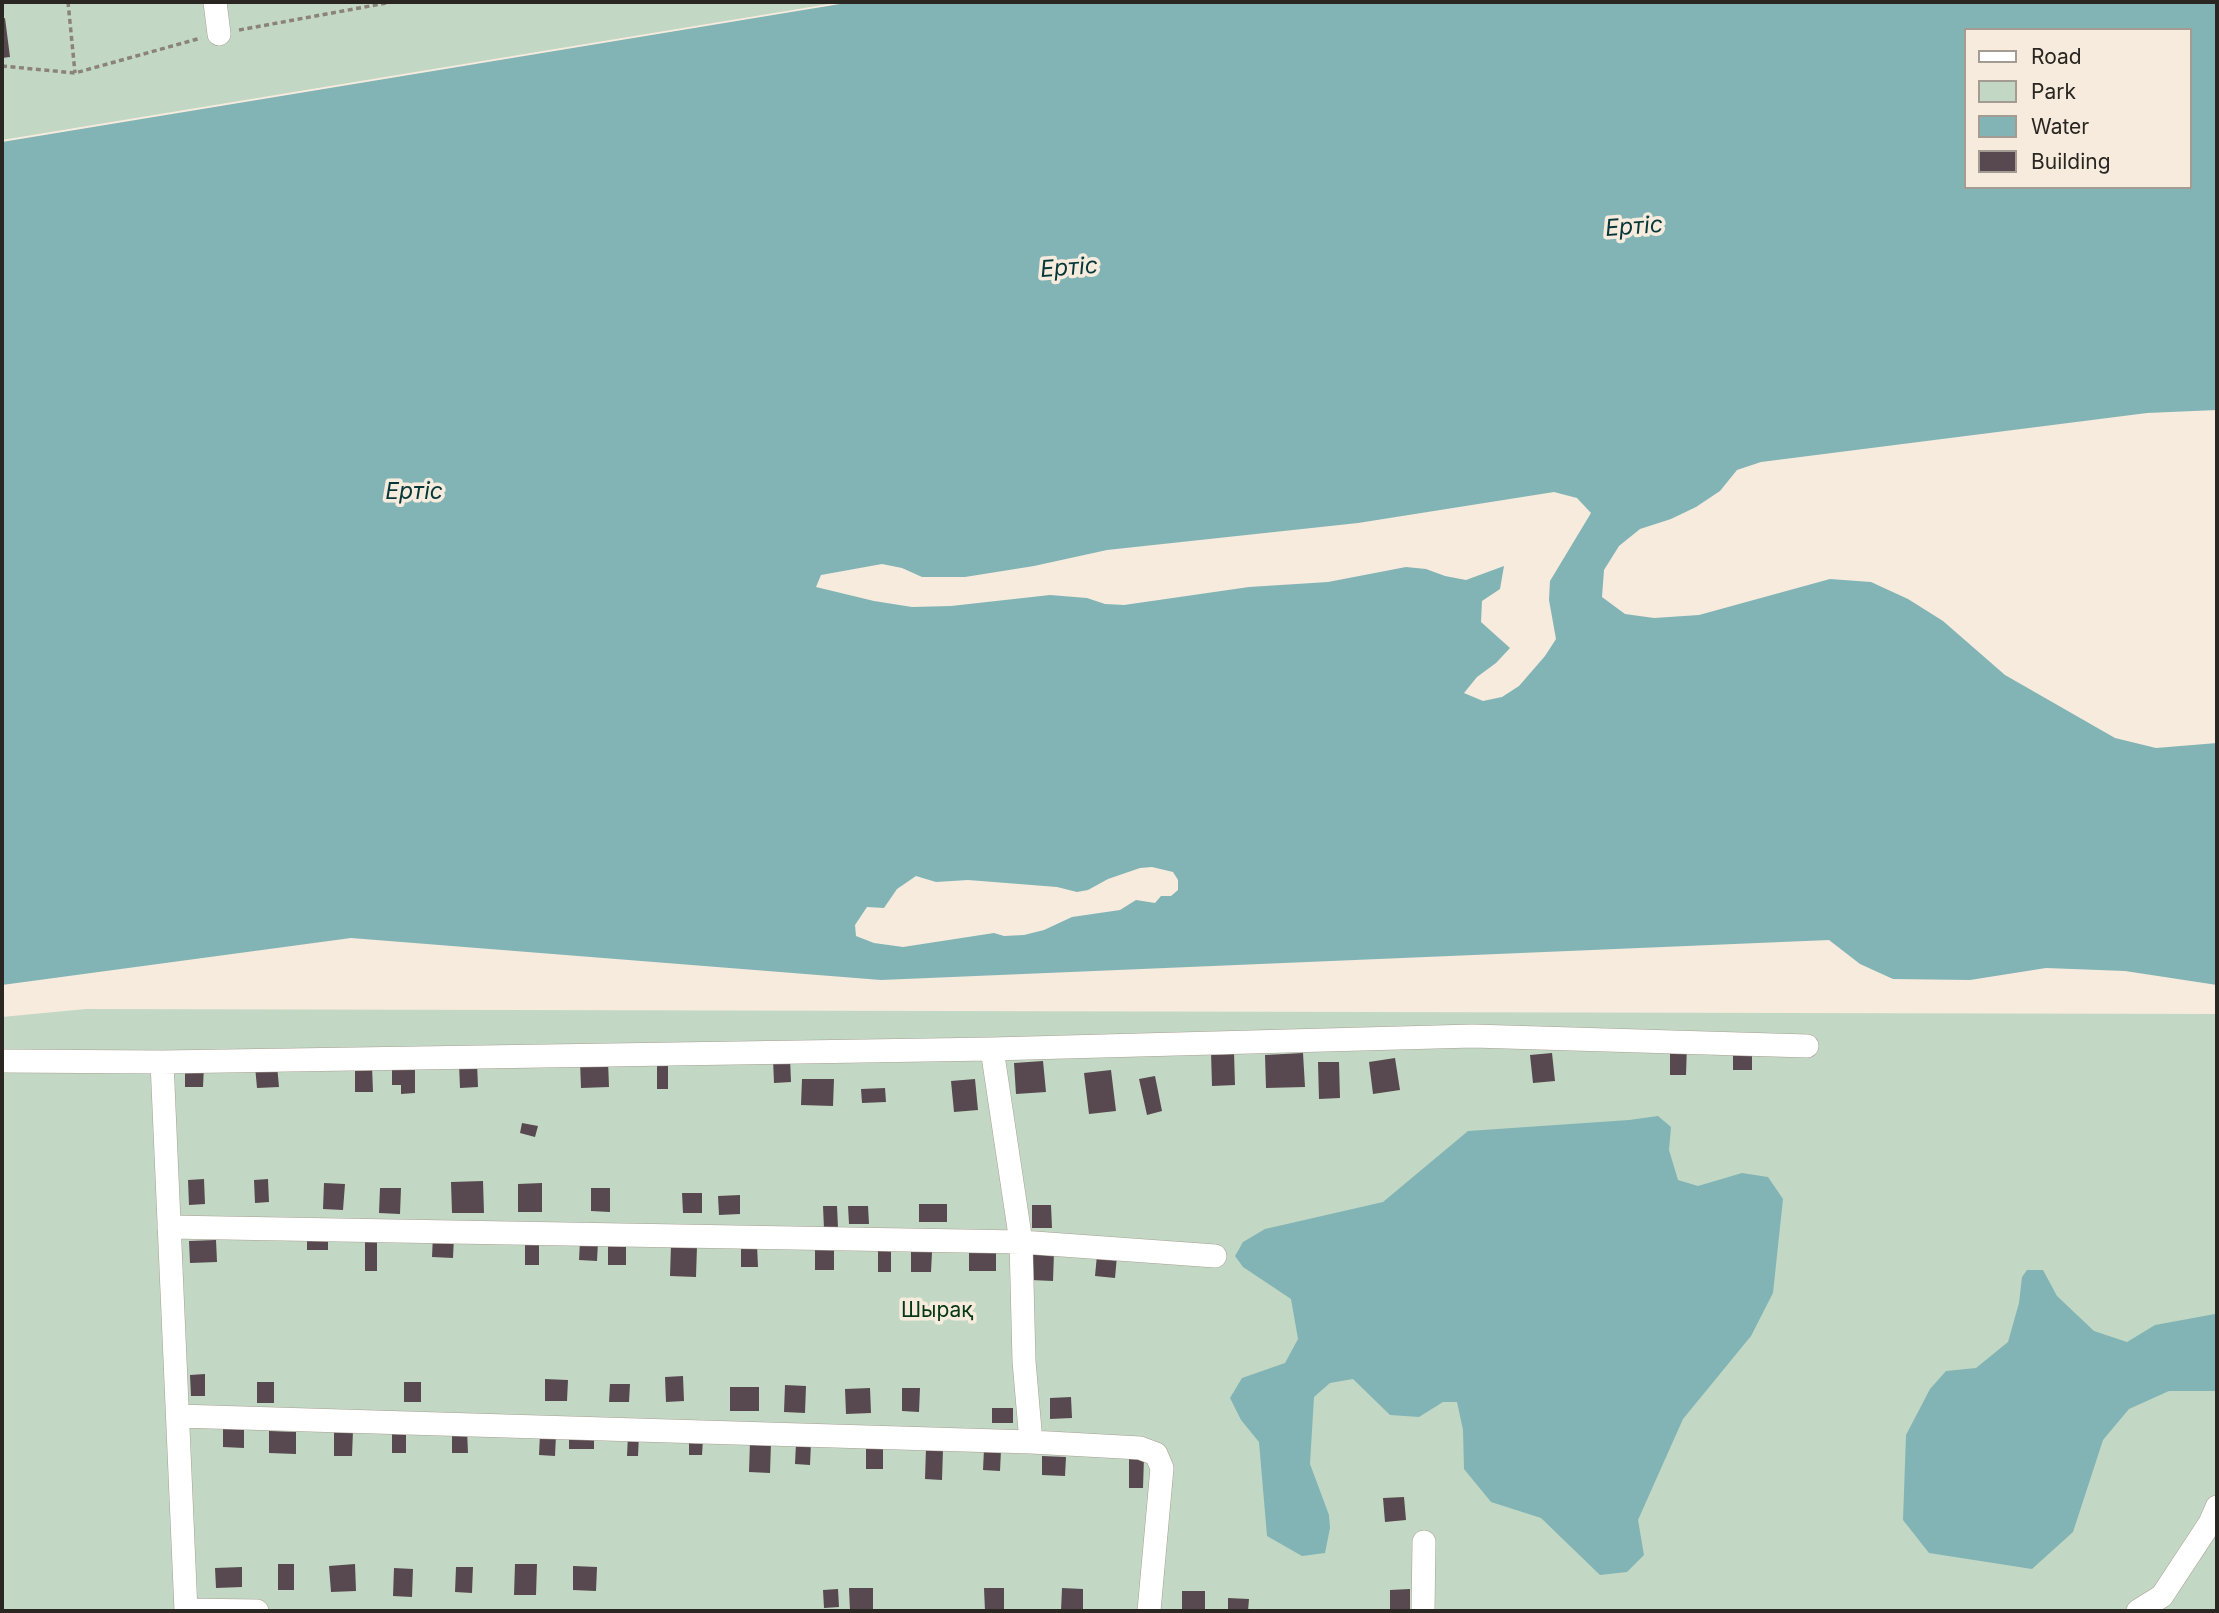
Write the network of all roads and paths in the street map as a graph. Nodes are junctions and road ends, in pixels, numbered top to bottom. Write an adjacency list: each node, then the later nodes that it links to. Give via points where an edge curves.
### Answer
1 (68, 2): 6 (path)
2 (215, 2): 4 (street)
3 (391, 2): 4 (path)
4 (219, 34): 6 (path)
5 (2, 66): 6 (path)
6 (75, 73)
7 (1807, 1046): 8 (street, via 1473,1037)
8 (992, 1049): 10 (street); 12 (street)
9 (2, 1061): 10 (street)
10 (162, 1062): 11 (street)
11 (169, 1227): 12 (street); 14 (street)
12 (1021, 1242): 13 (street); 15 (street)
13 (1215, 1256)
14 (177, 1416): 15 (street); 18 (street)
15 (1031, 1442): 20 (street, via 1140,1448 1156,1454 1162,1468)
16 (2217, 1507): 22 (street, via 2162,1596)
17 (1424, 1542): 21 (street)
18 (186, 1611): 19 (street)
19 (257, 1611)
20 (1149, 1611)
21 (1423, 1611)
22 (2138, 1611)

